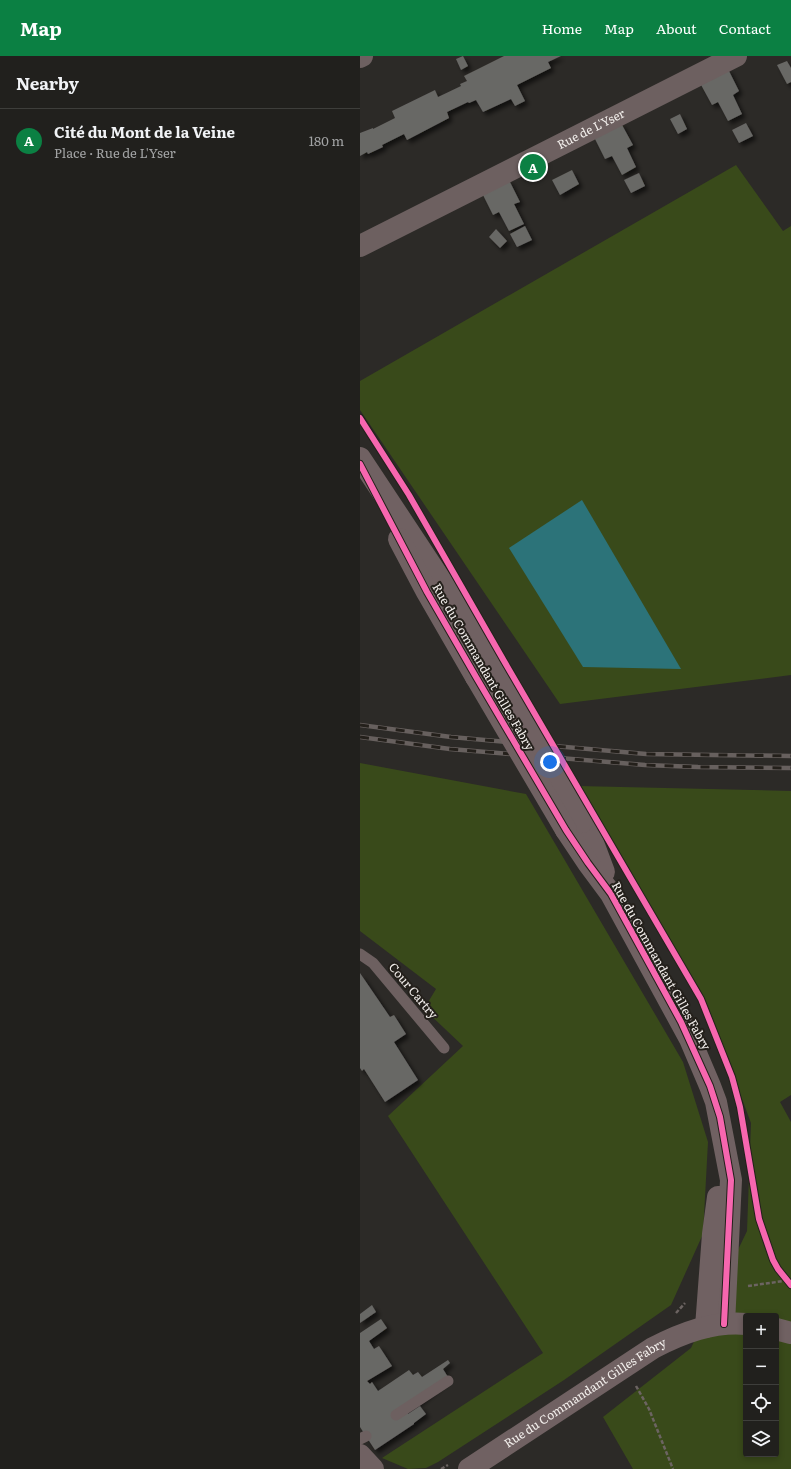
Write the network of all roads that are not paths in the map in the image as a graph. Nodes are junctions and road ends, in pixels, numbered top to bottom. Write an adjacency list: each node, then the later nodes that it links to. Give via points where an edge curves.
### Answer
1 (736, 56): 2 (street, Rue de L'Yser)
2 (360, 246)
3 (360, 458): 5 (street, Rue du Commandant Gilles Fabry, via 442,582)
4 (360, 464): 5 (street, Rue du Commandant Gilles Fabry, via 427,592)
5 (484, 673): 9 (street, Rue du Commandant Gilles Fabry, bridge, via 574,826 597,853 611,894 690,1039 716,1102 729,1167 731,1191)
6 (360, 954): 7 (lane, Cour Cartry, via 373,963)
7 (444, 1048)
8 (743, 1324): 9 (street)
9 (715, 1326): 16 (street, Rue du Commandant Gilles Fabry, via 682,1334 653,1348)
10 (779, 1330): 11 (street)
11 (791, 1333)
12 (448, 1381): 13 (lane)
13 (396, 1415)
14 (362, 1443): 15 (street)
15 (373, 1469)
16 (469, 1469)

